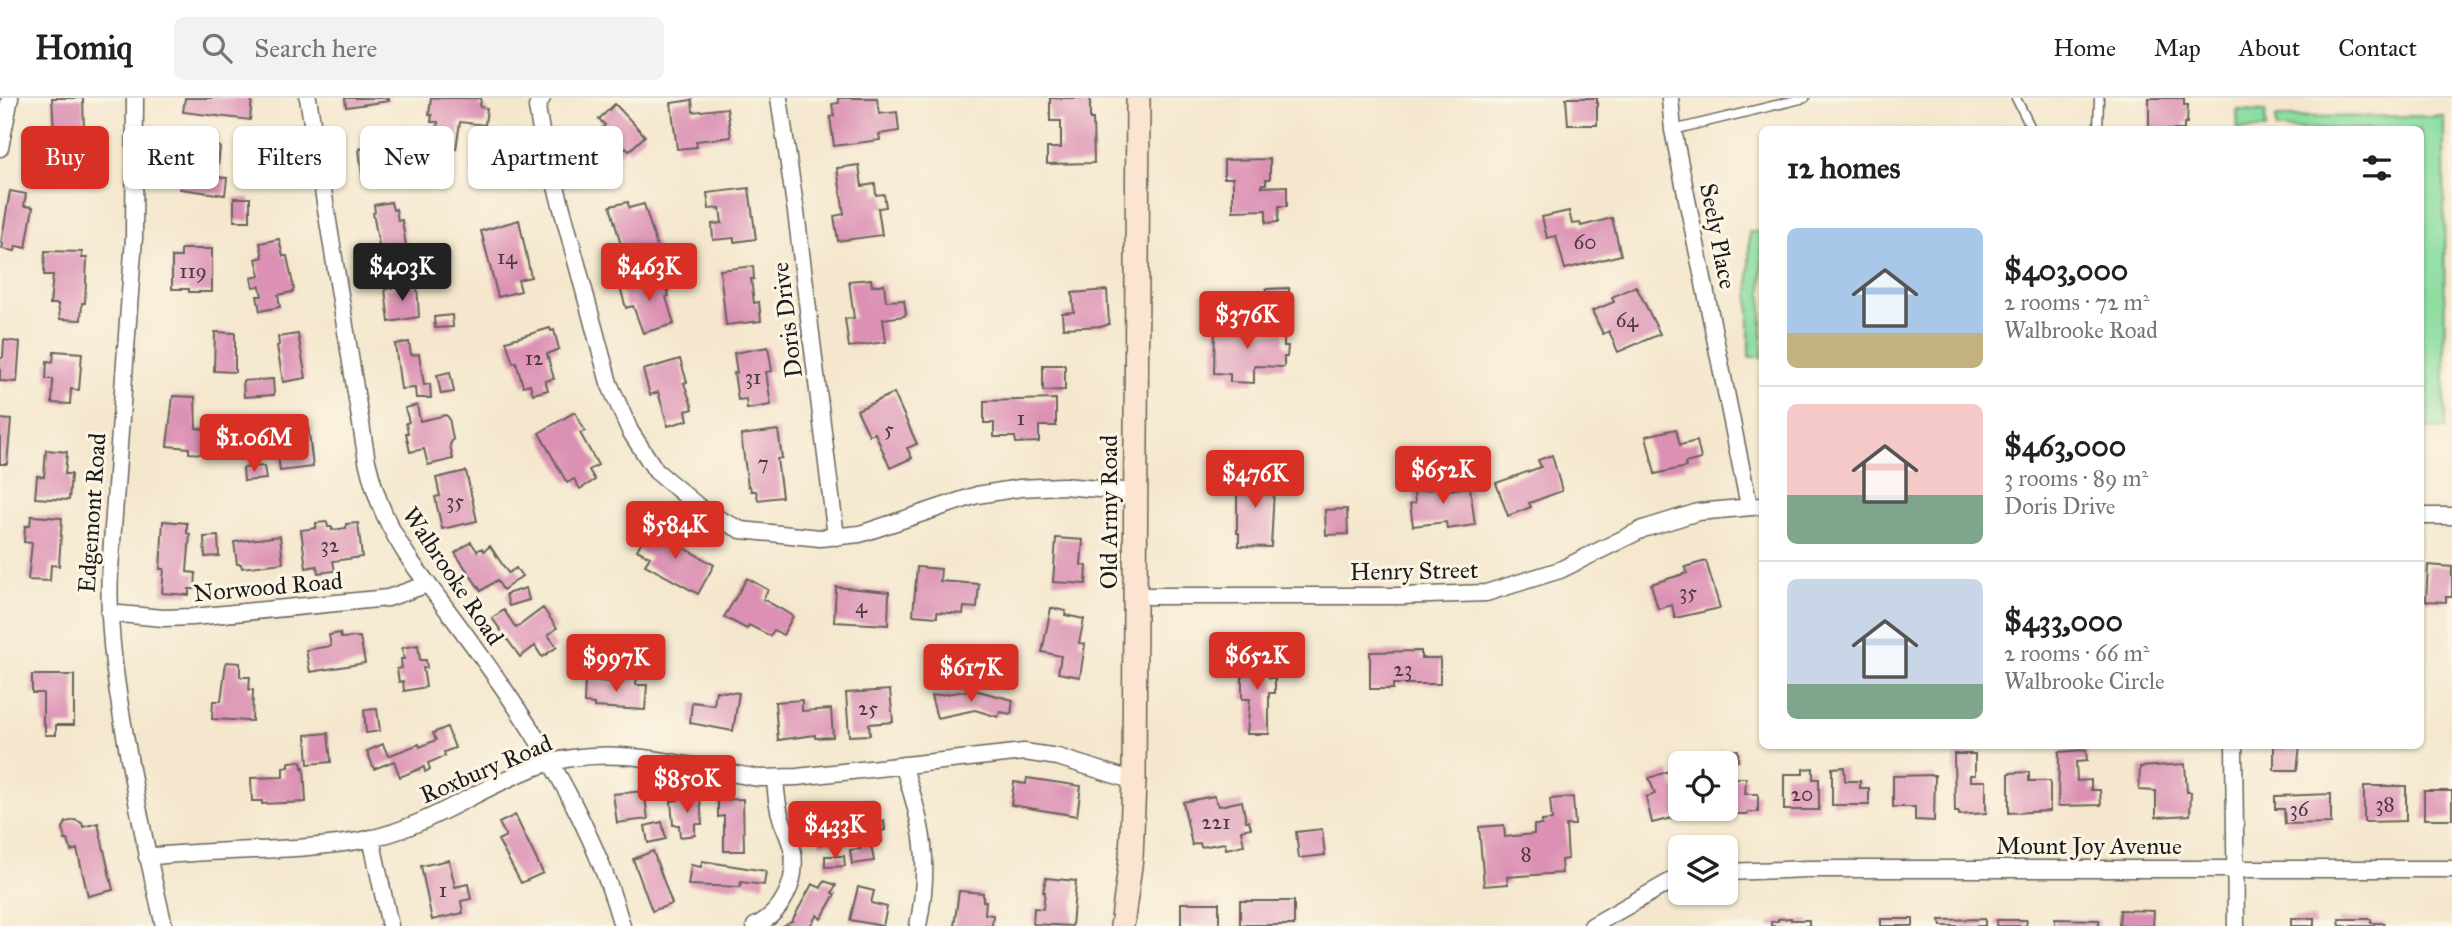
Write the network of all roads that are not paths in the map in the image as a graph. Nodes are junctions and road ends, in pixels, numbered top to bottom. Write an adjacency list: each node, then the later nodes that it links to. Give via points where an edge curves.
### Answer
1 (10, 98): 14 (street)
2 (135, 98): 22 (street, Edgemont Road, via 134,238)
3 (308, 98): 20 (street, Walbrooke Road, via 373,486 392,533)
4 (542, 98): 19 (street, via 537,107 541,131 609,383 630,430 656,471 705,512 741,530)
5 (779, 98): 19 (street, Doris Drive)
6 (1138, 98): 15 (street, Old Army Road)
7 (1671, 98): 13 (street, Seely Place)
8 (1805, 98): 13 (lane)
9 (2016, 98): 11 (lane)
10 (2099, 98): 12 (lane)
11 (2030, 126)
12 (2098, 126)
13 (1673, 130): 16 (street, Seely Place)
14 (0, 148)
15 (1136, 492): 19 (street, via 1020,488 977,495 860,534); 21 (street, Old Army Road)
16 (1756, 506): 21 (street, Henry Street, via 1698,512 1643,529 1559,570 1486,593)
17 (2424, 516): 18 (street)
18 (2452, 516)
19 (836, 537)
20 (428, 584): 22 (street, Norwood Road, via 388,598 193,617); 24 (street, Walbrooke Road)
21 (1135, 596): 27 (street, Old Army Road)
22 (109, 613): 29 (street, Edgemont Road)
23 (2234, 749): 30 (street)
24 (552, 762): 26 (street, Roxbury Road, via 623,756); 28 (street, Roxbury Road, via 424,820); 36 (street, Walbrooke Road, via 598,853)
25 (903, 765): 26 (street, Roxbury Road); 27 (street, Roxbury Road, via 1024,752 1058,757); 38 (street, via 925,846)
26 (775, 778): 37 (street, via 793,863 781,904)
27 (1134, 780): 39 (street, Old Army Road)
28 (371, 838): 29 (street, Roxbury Road, via 296,849); 35 (street)
29 (147, 857): 34 (street, Edgemont Road)
30 (2235, 869): 31 (street, Mount Joy Avenue); 32 (street, Mount Joy Avenue); 41 (street)
31 (2452, 869)
32 (1738, 872)
33 (1668, 883): 40 (street)
34 (164, 926)
35 (390, 926)
36 (622, 926)
37 (755, 926)
38 (918, 926)
39 (1122, 926)
40 (1592, 926)
41 (2236, 926)

